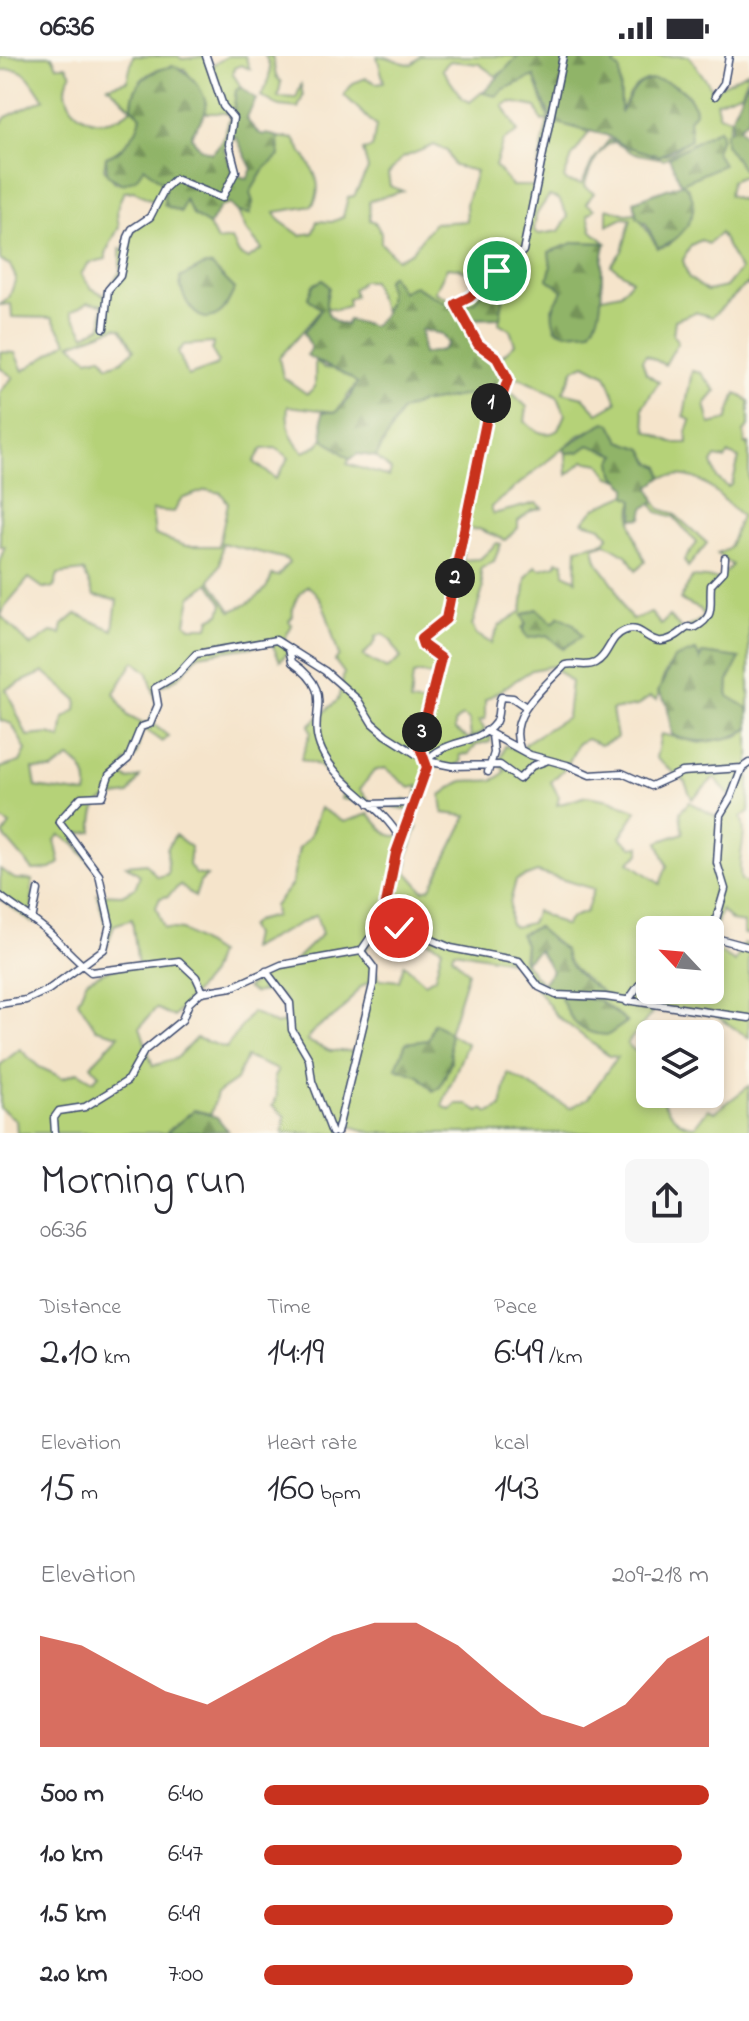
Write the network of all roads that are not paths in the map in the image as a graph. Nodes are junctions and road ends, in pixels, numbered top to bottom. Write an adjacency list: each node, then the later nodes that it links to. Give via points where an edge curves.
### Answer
1 (206, 56): 5 (street, via 223,106 233,118 229,144 235,174 222,198 175,179 165,188 150,217 128,237 120,276 108,290)
2 (563, 56): 11 (street, via 523,251 456,304 478,344 497,358 508,379 503,394 489,407 446,619 421,639 441,658 419,745)
3 (729, 56): 4 (street, via 724,83)
4 (715, 96)
5 (104, 328)
6 (725, 558): 8 (street, via 724,571 711,585 708,619 669,642 635,629 623,631 599,661 565,665)
7 (289, 649): 11 (street, via 358,700 386,735); 16 (street, via 292,662 311,674 316,686 322,752); 27 (street, via 276,640 193,655 177,675 155,688 158,705 153,717 141,727 128,759 109,775 102,796 81,797 59,821 96,869 108,907 104,949)
8 (526, 707): 9 (street, via 501,697); 10 (street, via 517,733)
9 (489, 733): 10 (street); 11 (street, via 462,738); 15 (street, via 494,753)
10 (520, 748): 12 (street)
11 (427, 761): 15 (street); 17 (street)
12 (546, 761): 14 (street, via 590,775 631,775 651,786 682,772); 15 (street, via 519,779 500,765)
13 (749, 763): 14 (street)
14 (742, 768): 21 (street, via 720,815 717,866 725,889)
15 (488, 769)
16 (369, 804): 17 (street, via 405,803); 18 (street)
17 (414, 808): 18 (street)
18 (400, 839): 22 (street)
19 (38, 890): 23 (street)
20 (0, 896): 23 (street)
21 (717, 916)
22 (383, 919): 26 (street); 31 (street, via 451,948 519,961 547,992)
23 (32, 920): 27 (street, via 66,954)
24 (724, 941): 25 (street)
25 (749, 947)
26 (361, 951): 28 (street); 35 (street, via 374,968 373,985)
27 (83, 962): 30 (street, via 91,972 179,961); 32 (street, via 48,990)
28 (266, 971): 30 (street, via 232,987); 35 (street, via 290,1003 292,1030 309,1059 312,1081)
29 (636, 989): 31 (street)
30 (203, 992): 34 (street, via 189,1003 182,1020 144,1051 127,1081 85,1107 59,1111)
31 (627, 1002): 33 (street)
32 (0, 1004)
33 (749, 1018)
34 (55, 1133)
35 (334, 1133)

